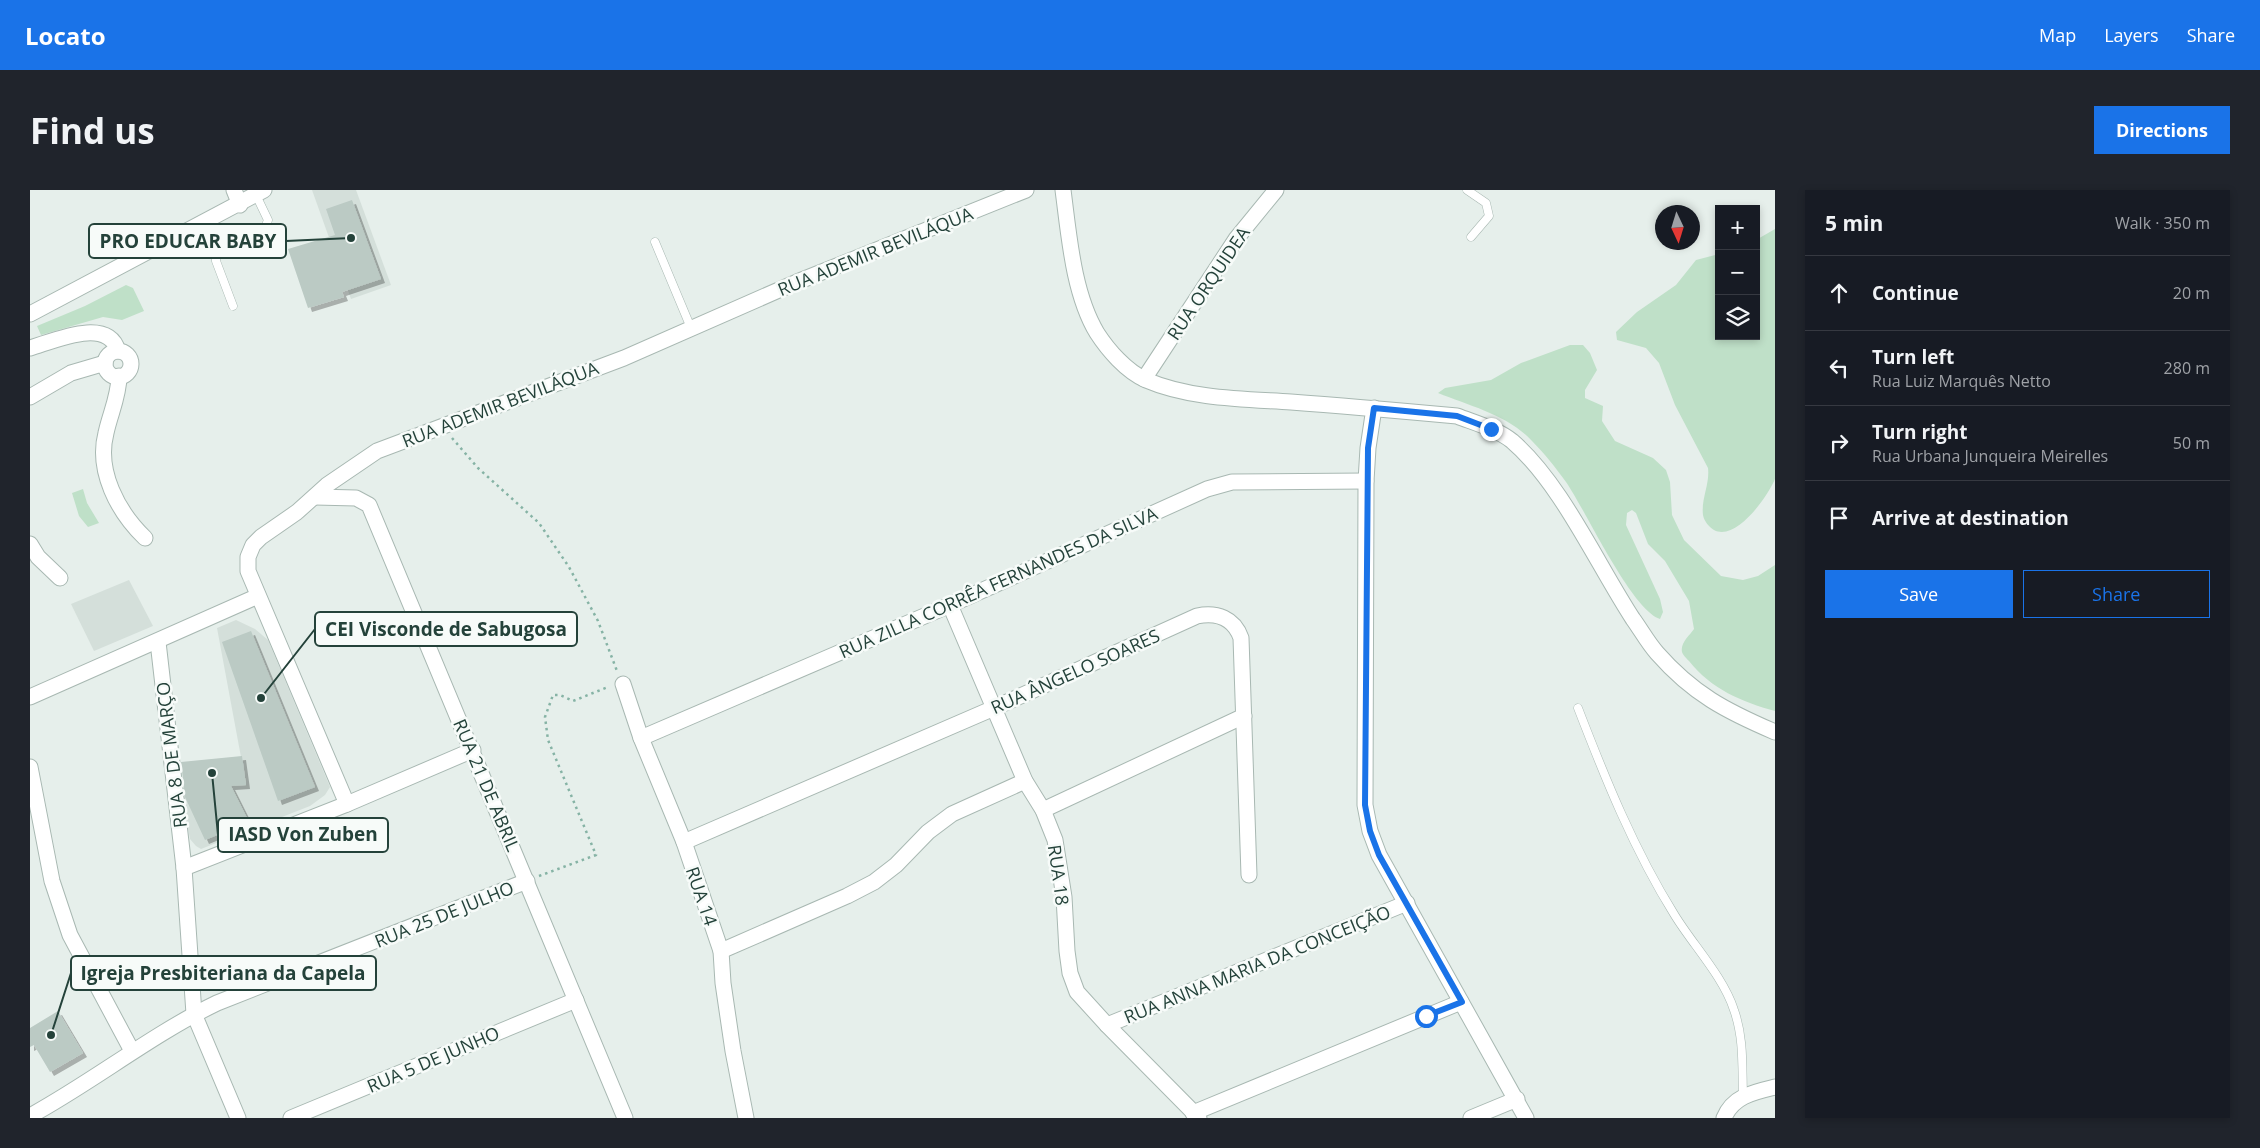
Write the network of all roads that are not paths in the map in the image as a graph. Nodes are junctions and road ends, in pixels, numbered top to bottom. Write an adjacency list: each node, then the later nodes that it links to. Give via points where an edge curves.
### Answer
1 (234, 190): 7 (street)
2 (1026, 190): 12 (street, RUA ADEMIR BEVILÁQUA)
3 (1063, 190): 17 (street, via 1072,258 1083,299 1097,332 1117,359)
4 (1276, 190): 17 (street, RUA ORQUIDEA, via 1236,239)
5 (1467, 190): 8 (lane, via 1486,202 1489,216)
6 (260, 193): 7 (street); 10 (lane, via 268,220 266,228 220,249 216,255)
7 (240, 205): 11 (street)
8 (1471, 236)
9 (655, 242): 12 (lane)
10 (233, 306)
11 (30, 314)
12 (691, 328): 21 (street, RUA ADEMIR BEVILÁQUA, via 624,358 377,451)
13 (30, 348): 14 (street, via 96,332 110,337)
14 (118, 351): 15 (street, via 111,353); 16 (street, via 126,354 130,365 126,373)
15 (105, 363): 16 (street, via 107,371); 18 (street, via 70,373)
16 (119, 376): 22 (street, via 103,458 115,500)
17 (1144, 379): 19 (street, via 1176,390 1234,398)
18 (30, 397)
19 (1374, 408): 20 (street); 33 (street, via 1457,416 1511,440 1560,498 1655,652 1691,688 1730,712)
20 (1366, 481): 26 (street, RUA ZILLA CORRÊA FERNANDES DA SILVA, via 1232,482 1207,489); 44 (street, via 1365,805 1379,855)
21 (315, 497): 25 (street, RUA ADEMIR BEVILÁQUA, via 254,545 246,563); 35 (street, RUA 21 DE ABRIL, via 356,498 369,505)
22 (145, 538)
23 (30, 544): 24 (street, via 38,557)
24 (60, 578)
25 (258, 596): 27 (street); 38 (street, RUA ADEMIR BEVILÁQUA)
26 (950, 605): 30 (street, RUA 18); 34 (street, RUA ZILLA CORRÊA FERNANDES DA SILVA)
27 (158, 642): 29 (street); 41 (street, RUA 8 DE MARÇO)
28 (621, 680): 34 (street, RUA 14)
29 (30, 697)
30 (994, 708): 32 (street, RUA ÂNGELO SOARES, via 1198,616 1217,614 1228,619 1241,638); 37 (street, RUA 18); 40 (street, RUA ÂNGELO SOARES)
31 (1578, 708): 52 (lane, via 1606,781 1634,839 1673,913 1734,1007 1741,1033)
32 (1244, 716): 39 (street); 42 (street, RUA ÂNGELO SOARES)
33 (1775, 732)
34 (641, 738): 40 (street, RUA 14)
35 (473, 750): 38 (street); 43 (street, RUA 21 DE ABRIL)
36 (30, 767): 50 (street, via 52,880 70,935)
37 (1025, 781): 39 (street, RUA 18); 45 (street, via 952,814 874,882)
38 (347, 804): 41 (street)
39 (1042, 810): 49 (street, RUA 18, via 1055,840 1060,866 1070,973 1077,992)
40 (684, 842): 45 (street, RUA 14)
41 (184, 868): 48 (street, RUA 8 DE MARÇO)
42 (1249, 875)
43 (527, 881): 46 (street, RUA 21 DE ABRIL); 48 (street, RUA 25 DE JULHO)
44 (1408, 903): 47 (street); 49 (street, RUA ANNA MARIA DA CONCEIÇÃO)
45 (721, 951): 59 (street, RUA 14, via 732,1051)
46 (576, 1000): 57 (street, RUA 5 DE JUNHO); 58 (street, RUA 21 DE ABRIL)
47 (1462, 1002): 53 (street); 54 (street)
48 (194, 1014): 50 (street, RUA 25 DE JULHO); 56 (street, RUA 8 DE MARÇO)
49 (1107, 1025): 54 (street, RUA 18)
50 (132, 1051): 55 (street, RUA 25 DE JULHO)
51 (1775, 1086): 52 (street)
52 (1743, 1096): 62 (street)
53 (1516, 1099): 60 (street); 61 (street)
54 (1196, 1115)
55 (30, 1116)
56 (238, 1118)
57 (290, 1118)
58 (626, 1118)
59 (746, 1118)
60 (1471, 1118)
61 (1526, 1118)
62 (1724, 1118)

